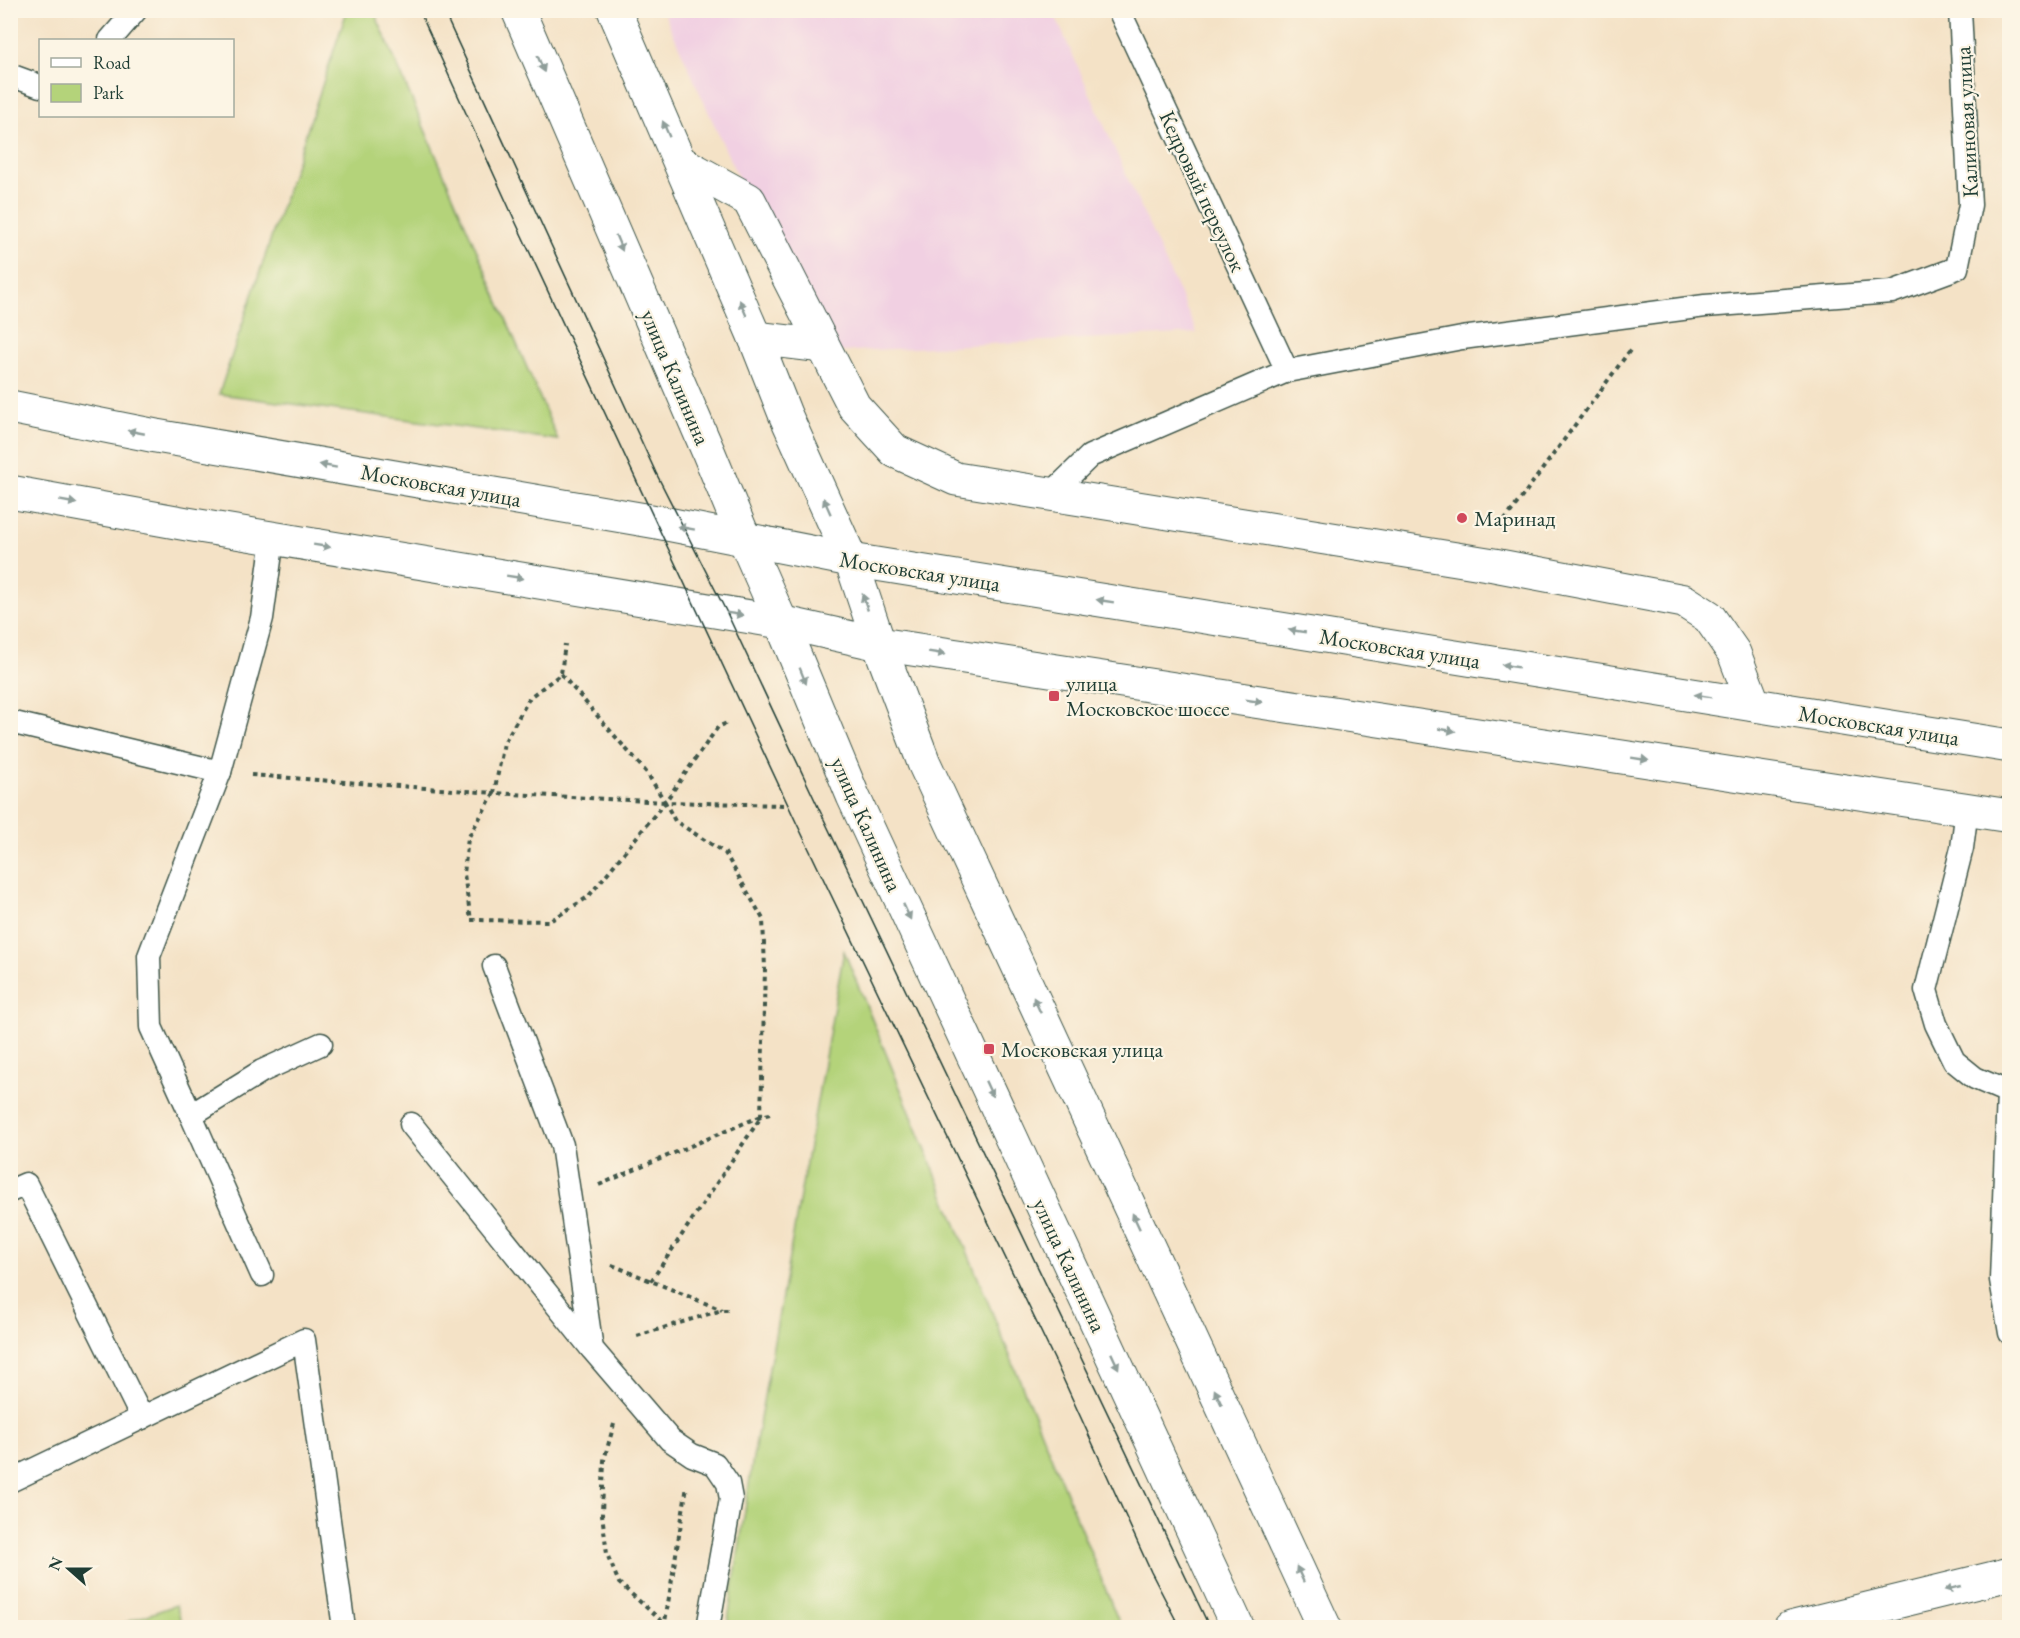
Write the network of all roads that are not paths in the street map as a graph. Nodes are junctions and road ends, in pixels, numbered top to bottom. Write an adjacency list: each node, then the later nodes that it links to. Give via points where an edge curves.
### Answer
1 (136, 10): 6 (lane)
2 (518, 10): 17 (main road, улица Калинина, one-way to 17)
3 (614, 10): 9 (main road, one-way to 3)
4 (1119, 10): 12 (lane, Кедровый переулок)
5 (1960, 10): 12 (lane, Калиновая улица, via 1970,205 1957,268 1892,292 1705,306 1462,338)
6 (111, 39)
7 (10, 75): 8 (lane)
8 (39, 86)
9 (680, 162): 10 (main road, one-way to 9); 11 (main road, via 749,200)
10 (755, 338): 11 (main road); 18 (main road, one-way to 10)
11 (824, 346): 15 (main road, via 854,406 895,451 956,479)
12 (1287, 371): 15 (lane, via 1090,456)
13 (10, 407): 17 (main road, Московская улица, one-way to 13)
14 (10, 492): 16 (main road, one-way to 16)
15 (1051, 494): 21 (main road, via 1494,565 1684,601 1709,617 1734,652)
16 (273, 538): 19 (main road, one-way to 19); 24 (lane, via 262,618)
17 (744, 538): 18 (main road, Московская улица); 19 (main road, улица Калинина)
18 (851, 560): 20 (main road, one-way to 18); 21 (main road, Московская улица, one-way to 18)
19 (781, 622): 20 (main road); 41 (main road, улица Калинина, one-way to 41, via 853,796)
20 (879, 644): 25 (main road, one-way to 25); 42 (main road, one-way to 20, via 924,763)
21 (1754, 705): 23 (main road, Московская улица)
22 (10, 722): 24 (lane)
23 (2010, 746)
24 (220, 772): 30 (lane, via 149,957 151,1027)
25 (1966, 809): 26 (main road); 29 (lane, via 1962,848 1926,990 1936,1024 1954,1061 1976,1078)
26 (2010, 816)
27 (494, 966): 35 (lane, via 562,1145)
28 (321, 1044): 30 (lane, via 262,1071)
29 (2009, 1093): 34 (lane, via 2001,1280)
30 (191, 1115): 33 (lane)
31 (411, 1124): 35 (lane)
32 (10, 1191): 36 (lane, via 26,1184)
33 (261, 1275)
34 (2010, 1333)
35 (592, 1349): 40 (lane, via 670,1440 692,1455 716,1464 728,1484 731,1499)
36 (142, 1418): 37 (lane); 39 (lane, via 304,1340)
37 (10, 1481)
38 (2010, 1574): 43 (main road, one-way to 43)
39 (344, 1628)
40 (708, 1628)
41 (1238, 1628)
42 (1324, 1628)
43 (1790, 1628)

